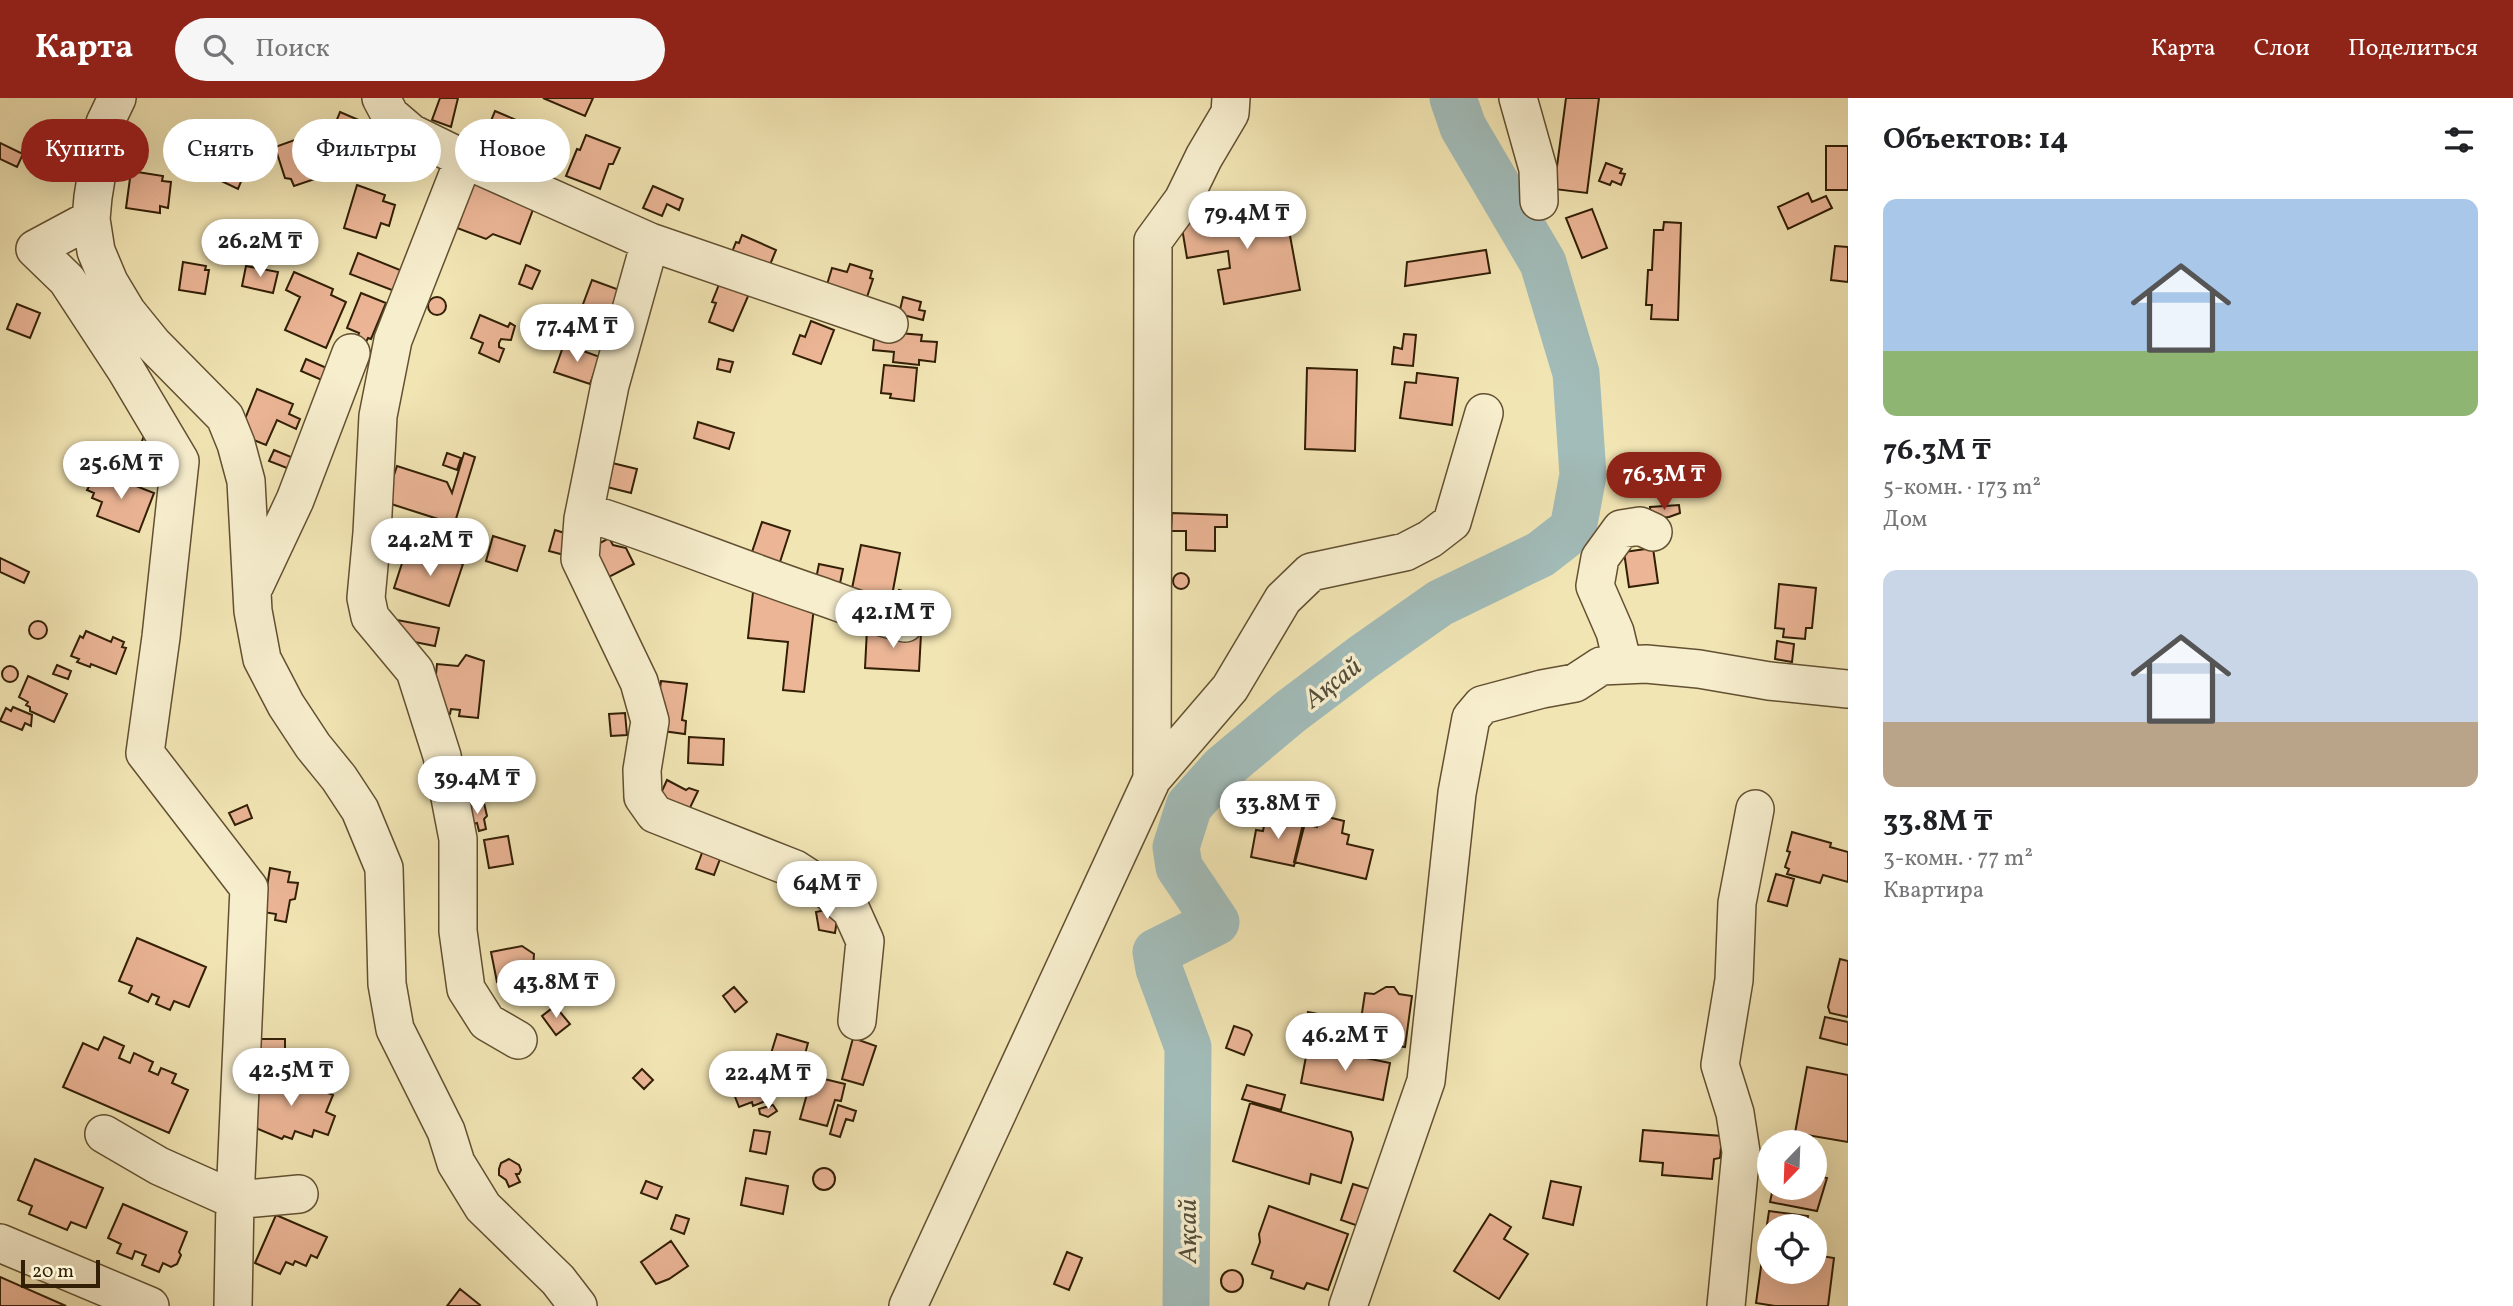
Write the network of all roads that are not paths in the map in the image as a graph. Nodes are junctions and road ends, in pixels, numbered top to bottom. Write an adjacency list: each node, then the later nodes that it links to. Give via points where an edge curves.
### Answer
1 (117, 98): 9 (street, via 105,123)
2 (380, 98): 5 (street, via 390,115 411,133)
3 (1231, 98): 20 (street, via 1230,113 1183,200 1153,241)
4 (1518, 98): 8 (street, via 1538,169)
5 (455, 155)
6 (455, 182): 23 (street, via 393,340 378,416 366,598 370,617 415,671 442,756 458,839 458,931 466,989 487,1022)
7 (516, 182): 10 (street)
8 (1539, 201)
9 (91, 219): 16 (street, via 96,251 127,312 225,417 246,481); 26 (street, via 35,249 67,280 180,461 145,754 249,888)
10 (650, 242): 11 (street); 14 (street, via 610,385)
11 (889, 324)
12 (351, 353): 16 (street, via 295,500)
13 (1484, 413): 20 (street, via 1452,522 1405,552 1311,572 1283,599 1230,688)
14 (585, 512): 17 (street, via 767,579); 22 (street, via 580,559 628,656 650,721 643,797 655,814 795,869 851,910 864,941)
15 (1653, 532): 18 (street, via 1640,526 1621,529 1600,558 1595,586)
16 (253, 589): 30 (street, via 262,659 286,705 360,810 384,868 387,984 395,1029 446,1131 456,1163 483,1207 558,1280)
17 (905, 623)
18 (1623, 665): 19 (street, via 1699,669); 32 (street, via 1601,666 1575,683 1482,705 1471,718 1450,851 1426,1082)
19 (1848, 689)
20 (1152, 779): 31 (street)
21 (1755, 809): 33 (street, via 1737,904 1734,980 1720,1065 1741,1152)
22 (857, 1021)
23 (518, 1040)
24 (104, 1134): 26 (street, via 159,1166)
25 (299, 1194): 26 (street)
26 (235, 1200): 29 (street)
27 (0, 1243): 28 (street)
28 (150, 1306)
29 (233, 1306)
30 (578, 1306)
31 (908, 1306)
32 (1348, 1306)
33 (1726, 1306)

